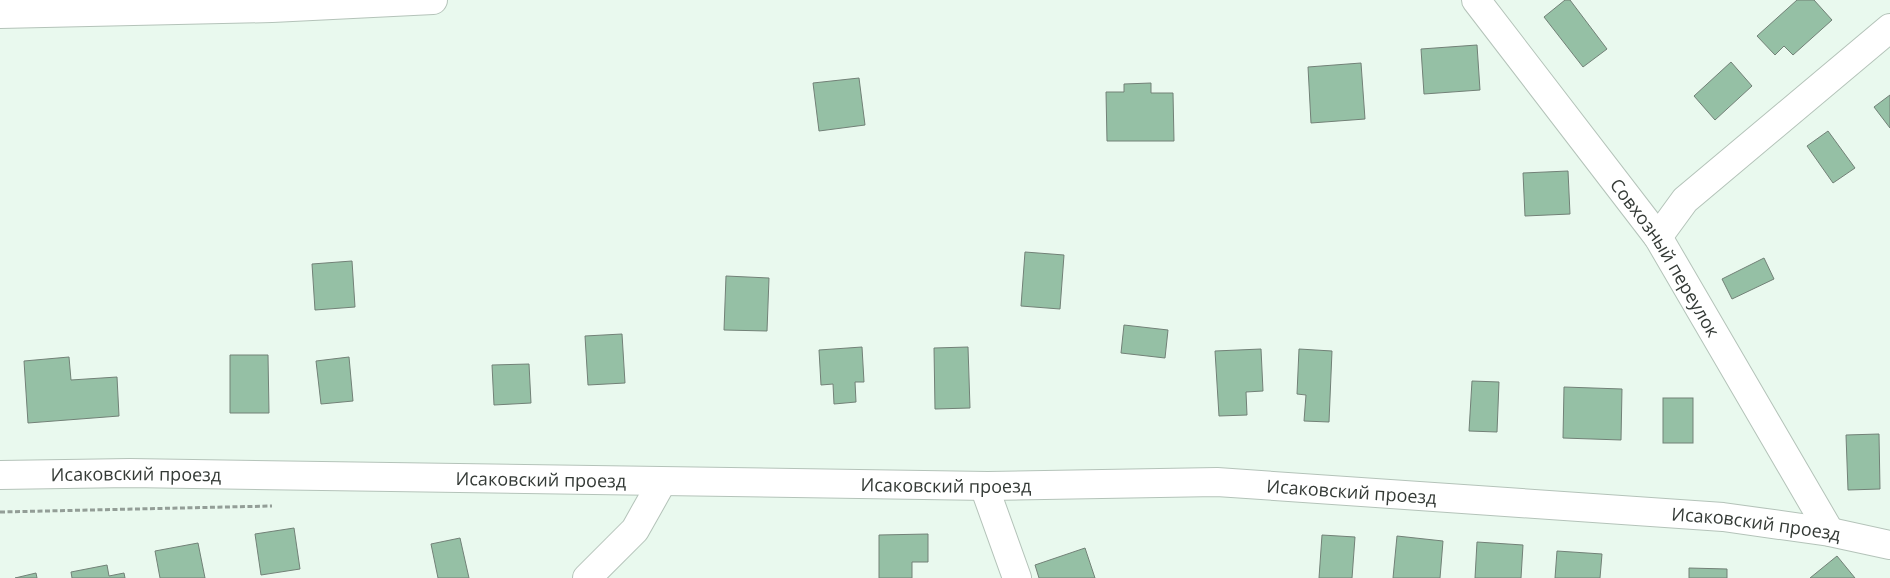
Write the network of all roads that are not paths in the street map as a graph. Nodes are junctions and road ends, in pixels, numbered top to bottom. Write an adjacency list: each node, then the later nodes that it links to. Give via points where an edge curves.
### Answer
1 (433, 0): 3 (street, via 272,8)
2 (1476, 0): 5 (street, Совхозный переулок)
3 (0, 14)
4 (1890, 28): 5 (street, via 1685,200)
5 (1658, 237): 9 (street, Совхозный переулок)
6 (0, 475): 7 (street, Исаковский проезд, via 130,472)
7 (662, 482): 8 (street, Исаковский проезд); 11 (street, via 634,530)
8 (984, 486): 9 (street, Исаковский проезд, via 1217,482 1724,517); 12 (street)
9 (1830, 532): 10 (street, Исаковский проезд)
10 (1890, 545)
11 (587, 578)
12 (1017, 578)

